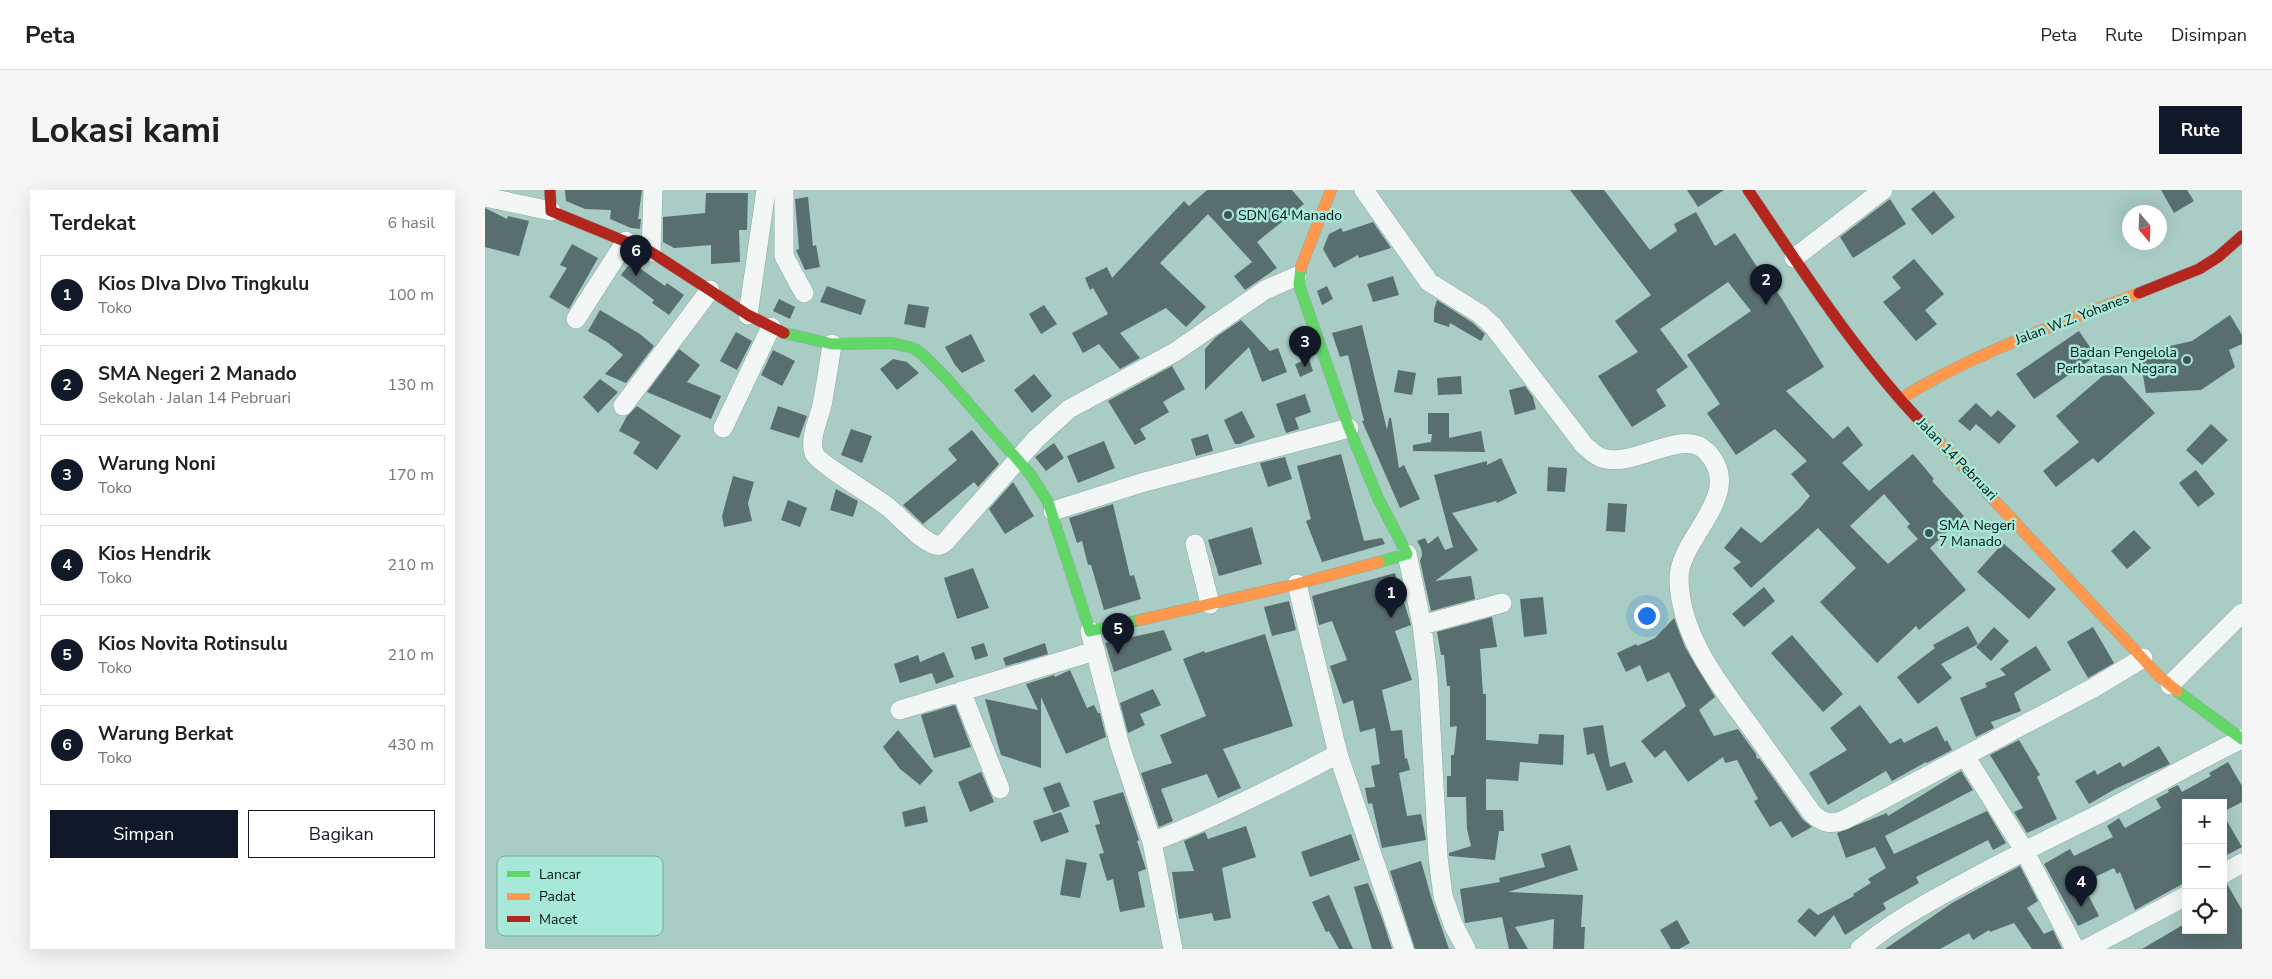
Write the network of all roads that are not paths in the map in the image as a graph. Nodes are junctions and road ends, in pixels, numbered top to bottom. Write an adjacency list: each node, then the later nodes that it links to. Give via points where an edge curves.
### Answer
1 (550, 190): 10 (street)
2 (653, 190): 13 (street)
3 (766, 190): 18 (street)
4 (784, 190): 17 (street, via 784,256)
5 (1331, 190): 15 (street)
6 (1364, 190): 43 (street, via 1429,282 1480,314 1493,326 1593,454 1605,459 1625,459 1685,443 1700,446 1713,458 1719,473 1718,490 1678,576 1680,601 1690,631 1721,686 1817,818 1827,823 1844,820)
7 (1748, 190): 14 (street, Jalan 14 Pebruari)
8 (1883, 190): 14 (street)
9 (485, 197): 10 (street)
10 (551, 211): 12 (street)
11 (2242, 236): 22 (street, Jalan W.Z. Yohanes, via 2199,269 1975,358)
12 (626, 241): 13 (street); 19 (street)
13 (651, 252): 16 (street)
14 (1794, 258): 22 (street, Jalan 14 Pebruari)
15 (1297, 276): 25 (street); 26 (street, via 1265,290 1190,342 1069,409)
16 (710, 290): 18 (street); 23 (street)
17 (804, 293)
18 (748, 315): 20 (street)
19 (576, 318)
20 (771, 328): 21 (street); 24 (street)
21 (832, 344): 26 (street, via 892,343 913,348 947,379); 26 (street, via 814,434 816,457 867,491 935,545 946,541)
22 (1900, 399): 37 (street, Jalan 14 Pebruari)
23 (623, 406)
24 (723, 428)
25 (1349, 428): 27 (street, via 1141,483); 29 (street, via 1378,498)
26 (1017, 460): 27 (street)
27 (1053, 511): 35 (street)
28 (1195, 544): 32 (street)
29 (1407, 554): 30 (street); 34 (street)
30 (1297, 584): 32 (street); 42 (street)
31 (1502, 603): 34 (street)
32 (1206, 605): 35 (street)
33 (2242, 613): 38 (street)
34 (1421, 625): 52 (street, via 1429,676 1438,857 1447,910)
35 (1089, 631): 36 (street)
36 (1095, 651): 39 (street); 45 (street, via 1120,746)
37 (2143, 658): 38 (street, Jalan 14 Pebruari); 43 (street)
38 (2170, 685): 41 (street, Jalan 14 Pebruari)
39 (961, 691): 40 (street); 44 (street)
40 (900, 710)
41 (2242, 739): 46 (street)
42 (1338, 754): 45 (street, via 1267,792); 51 (street)
43 (1965, 756): 46 (street)
44 (1000, 789)
45 (1152, 842): 50 (street)
46 (2023, 850): 53 (street, via 1931,900); 54 (street)
47 (2242, 863): 48 (street)
48 (2227, 872)
49 (2182, 898): 55 (street)
50 (1173, 949)
51 (1404, 949)
52 (1466, 949)
53 (1860, 949)
54 (2075, 949)
55 (2086, 949)

